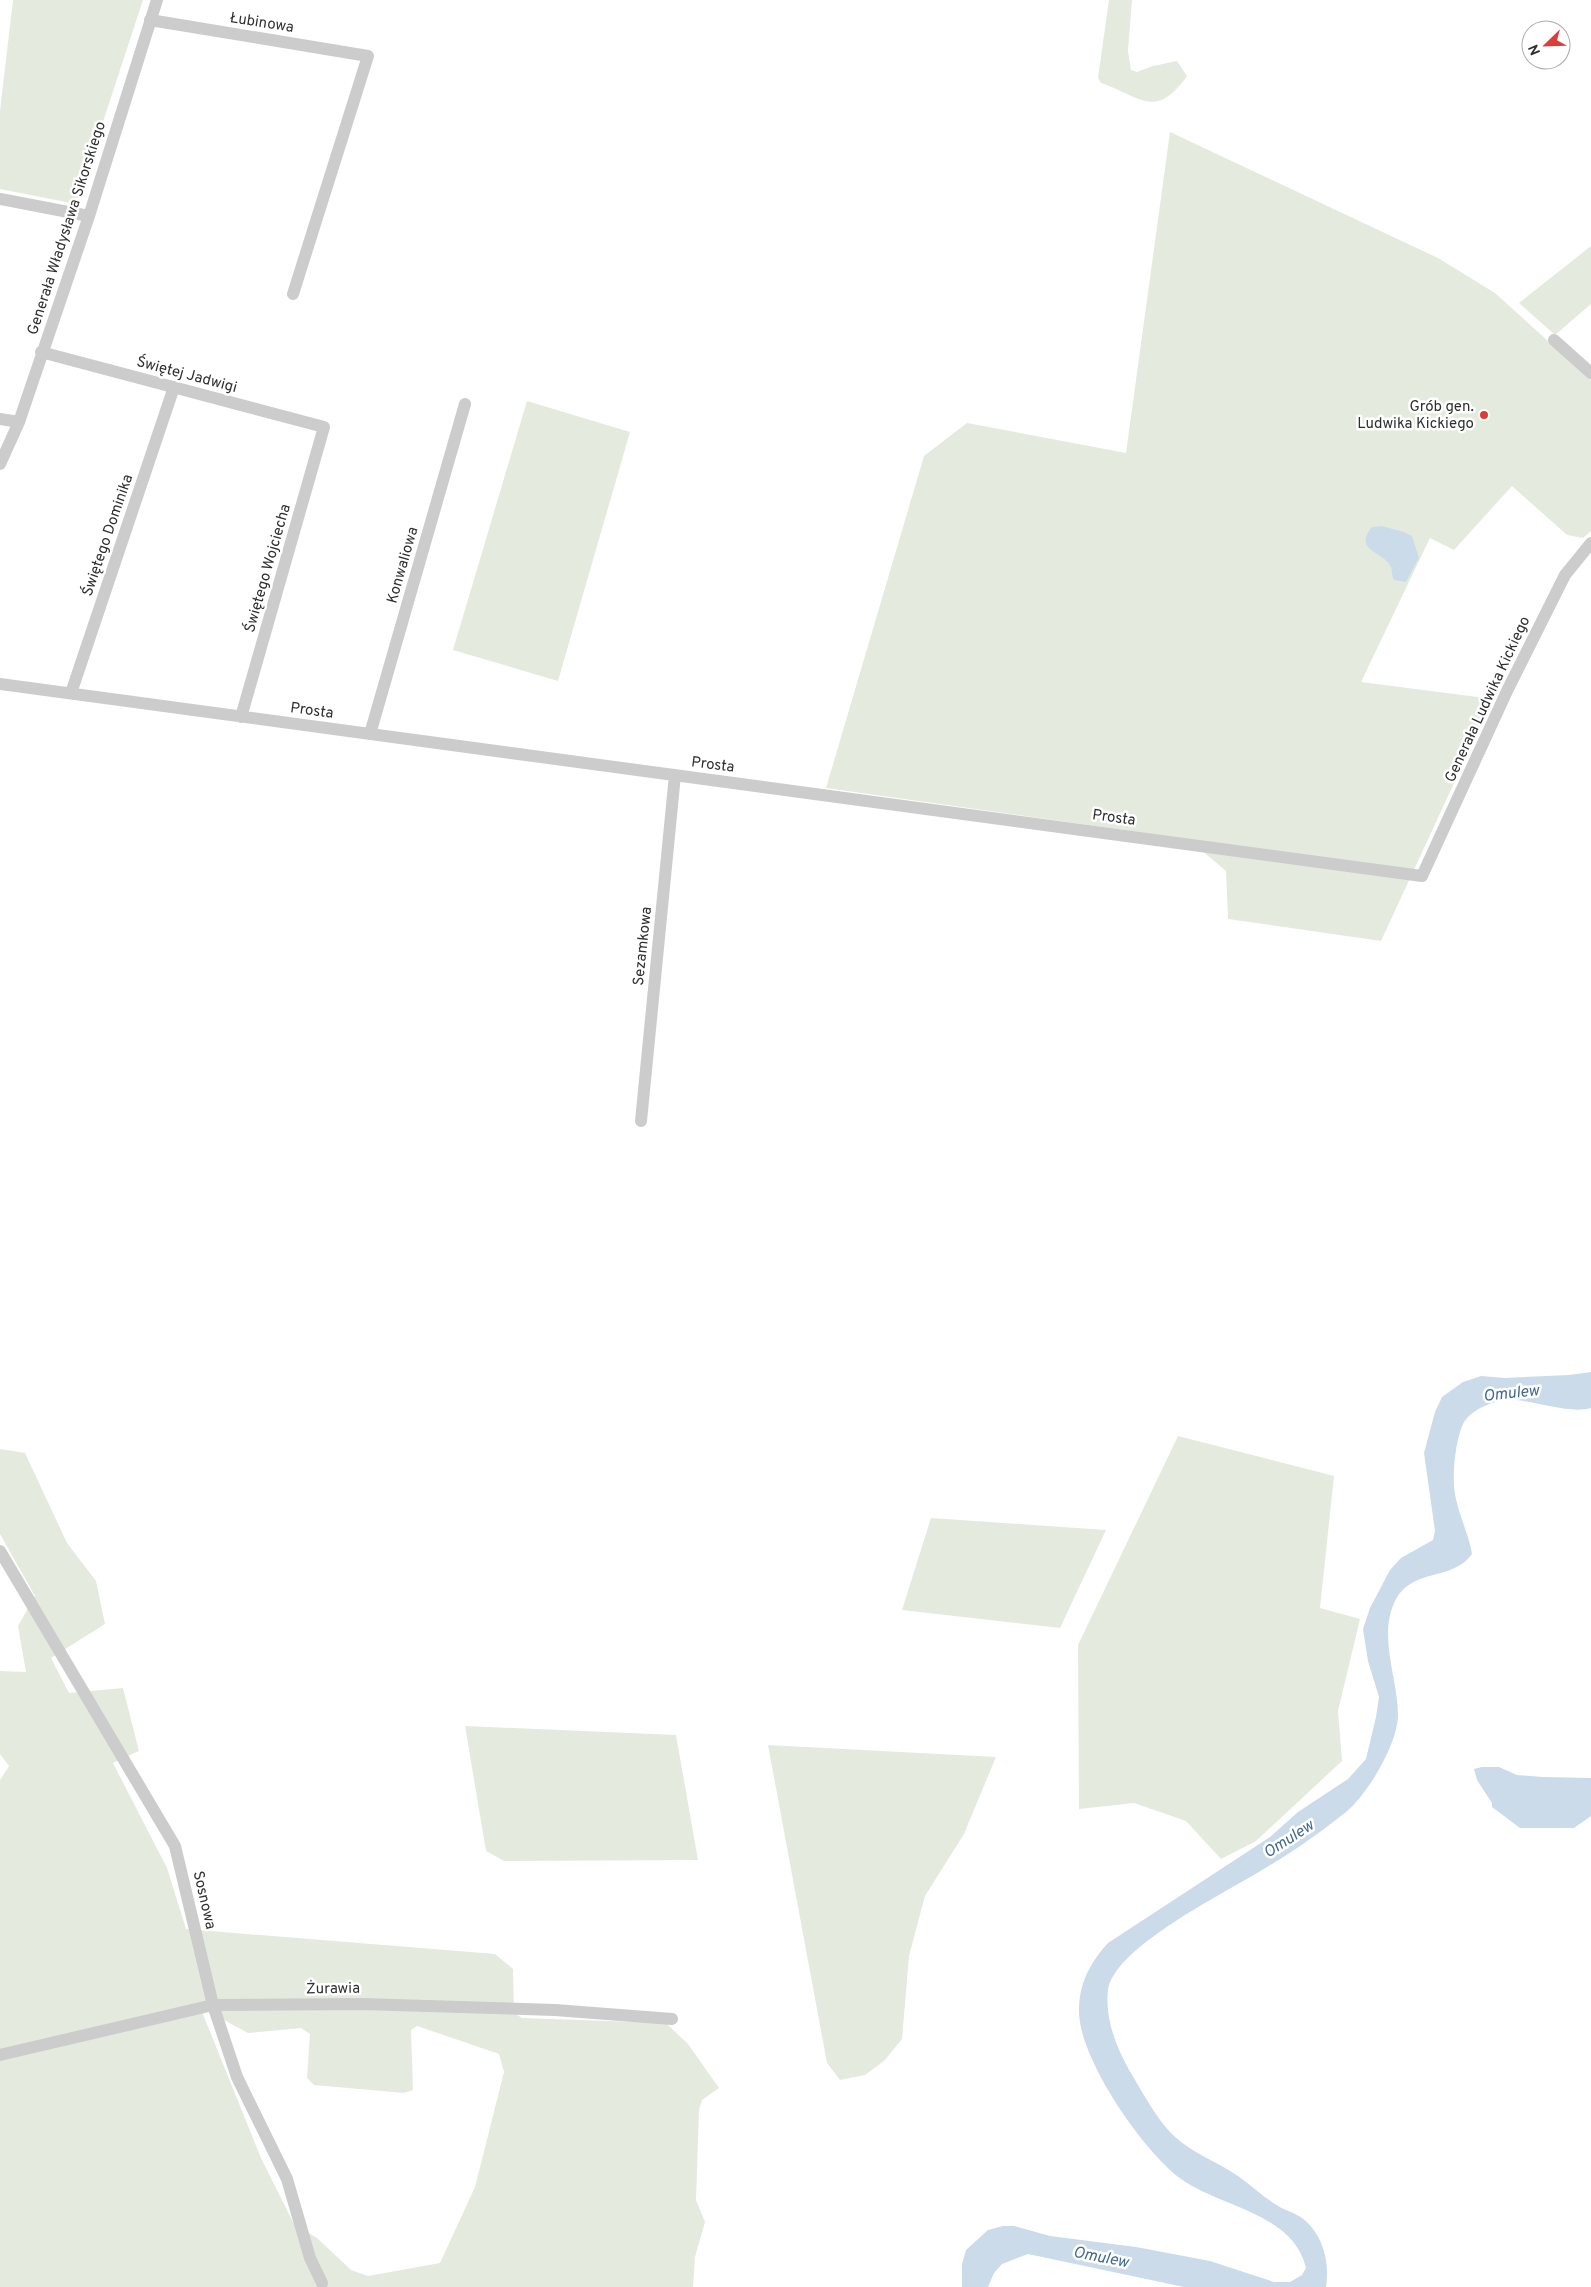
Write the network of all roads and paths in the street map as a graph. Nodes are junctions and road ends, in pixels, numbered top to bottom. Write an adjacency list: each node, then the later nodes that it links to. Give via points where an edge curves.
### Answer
1 (157, 0): 2 (street, Generała Władysława Sikorskiego)
2 (150, 20): 4 (street, Generała Władysława Sikorskiego); 5 (street, Łubinowa, via 368,56)
3 (0, 199): 4 (street)
4 (89, 216): 7 (street, Generała Władysława Sikorskiego)
5 (293, 294)
6 (1554, 340): 8 (street)
7 (41, 352): 9 (street, Świętej Jadwigi); 12 (street, Generała Władysława Sikorskiego)
8 (1591, 373)
9 (174, 387): 13 (street, Świętej Jadwigi); 17 (street, Świętego Dominika)
10 (465, 404): 19 (street, Konwaliowa)
11 (0, 419): 12 (street)
12 (19, 422): 14 (street, Generała Władysława Sikorskiego)
13 (324, 428): 18 (street, Świętego Wojciecha)
14 (0, 464)
15 (1591, 543): 21 (street, Generała Ludwika Kickiego, via 1560,584)
16 (0, 684): 17 (street, Prosta)
17 (70, 693): 18 (street, Prosta)
18 (241, 716): 19 (street, Prosta)
19 (370, 734): 20 (street, Prosta)
20 (675, 775): 21 (street, Prosta); 22 (street, Sezamkowa)
21 (1422, 876)
22 (641, 1121)
23 (0, 1551): 24 (street, Sosnowa, via 175,1846)
24 (212, 2005): 25 (street, Żurawia, via 372,2004 556,2010); 26 (street, Żurawia); 27 (street, Sosnowa, via 237,2077 287,2179 310,2258)
25 (672, 2019)
26 (0, 2055)
27 (322, 2283)

